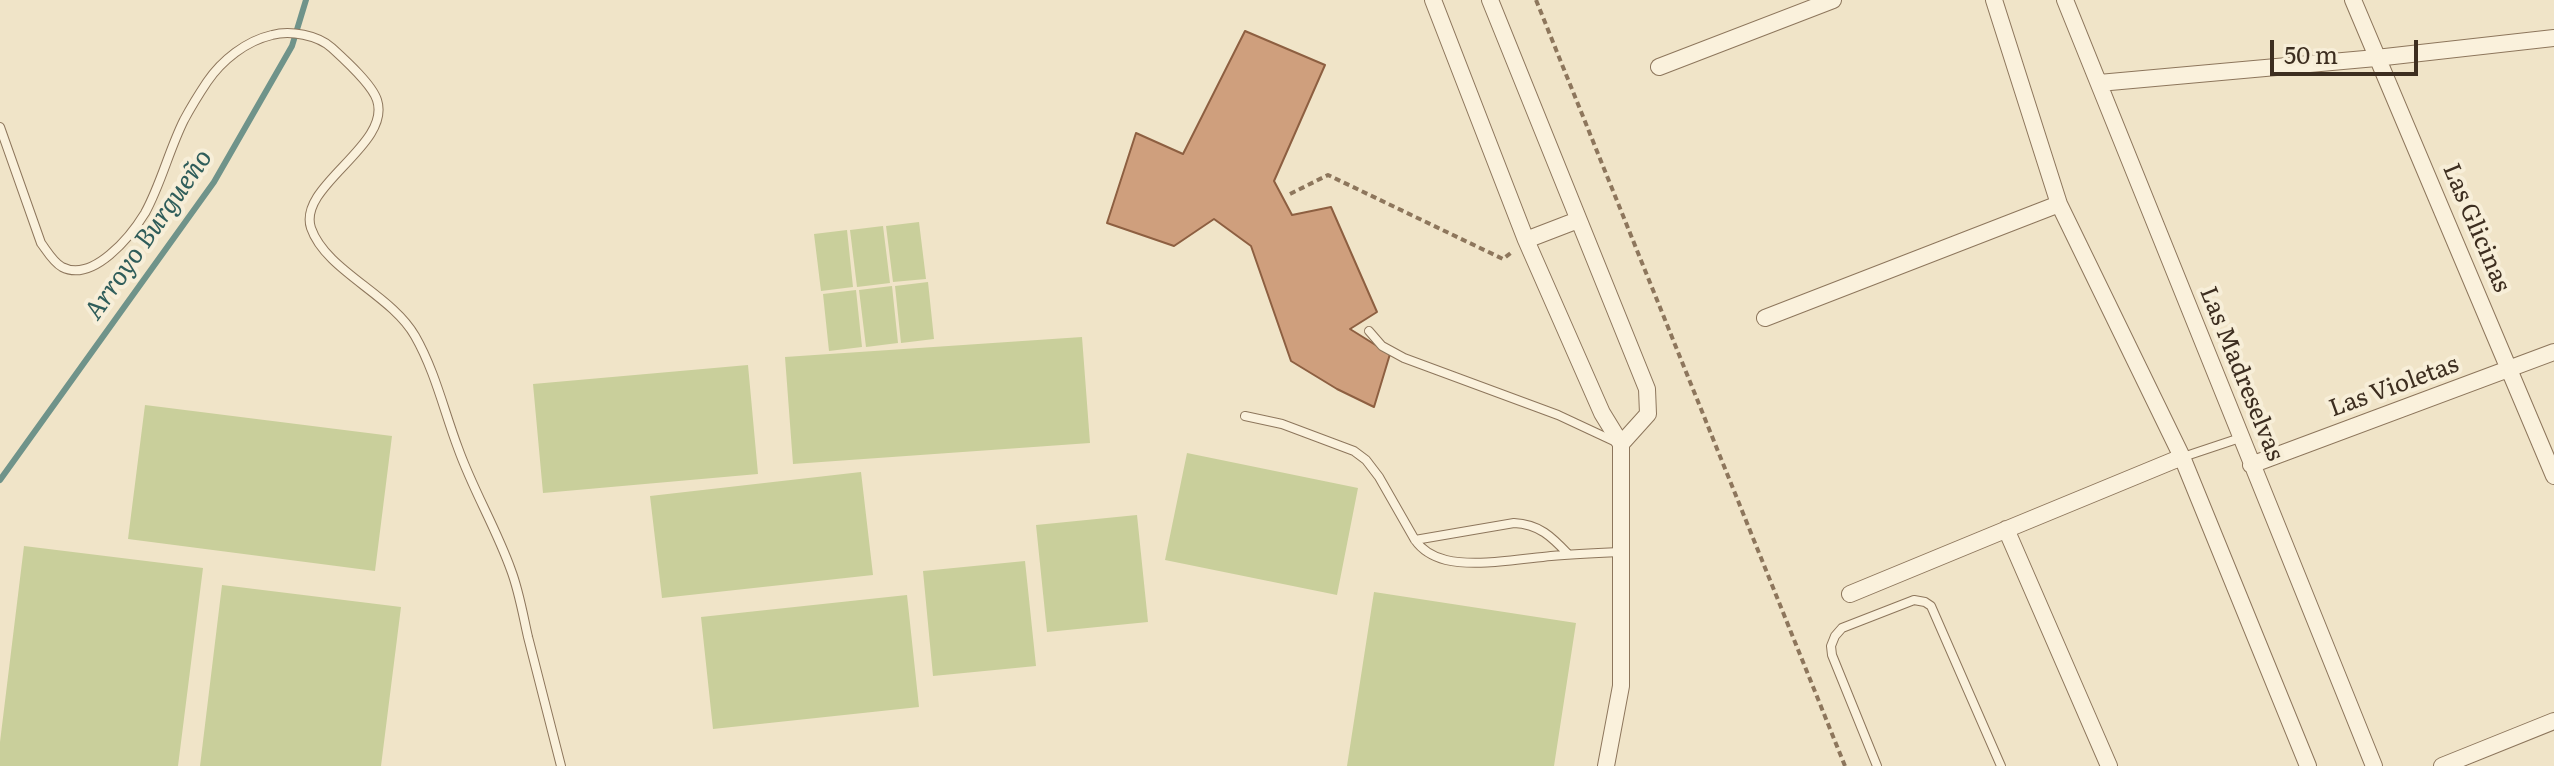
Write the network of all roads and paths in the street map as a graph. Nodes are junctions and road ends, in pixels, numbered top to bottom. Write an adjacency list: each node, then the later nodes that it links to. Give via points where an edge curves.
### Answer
1 (1433, 0): 16 (street)
2 (1490, 0): 15 (street)
3 (1536, 0): 35 (path)
4 (1833, 0): 10 (street)
5 (1994, 0): 14 (street)
6 (2065, 0): 11 (street, Las Madreselvas)
7 (2353, 0): 9 (street, Las Glicinas)
8 (2554, 38): 9 (street)
9 (2376, 58): 11 (street); 20 (street, Las Glicinas)
10 (1659, 67)
11 (2099, 83): 22 (street, Las Madreselvas)
12 (0, 127): 33 (lane, via 41,243 63,268 78,269 99,265 144,215 184,121 206,84 221,63 248,45 278,33 308,36 329,45 369,86 378,101 377,119 367,140 310,207 309,223 327,254 396,311 427,359 458,450 512,572)
13 (1290, 194): 16 (path, via 1328,175 1503,259)
14 (2059, 204): 17 (street); 24 (street)
15 (1578, 220): 16 (street); 23 (street, via 1647,389 1648,414)
16 (1526, 240): 23 (street, via 1602,413)
17 (1765, 318)
18 (1369, 331): 23 (lane, via 1404,358)
19 (2554, 352): 20 (street, Las Violetas)
20 (2510, 369): 25 (street, Las Violetas); 26 (street, Las Glicinas)
21 (1245, 416): 28 (lane, via 1354,451 1379,477)
22 (2240, 438): 24 (lane); 25 (street, Las Madreselvas)
23 (1621, 444): 29 (street)
24 (2182, 457): 27 (street); 39 (street)
25 (2251, 465): 40 (street, Las Madreselvas)
26 (2554, 476)
27 (2006, 529): 31 (street); 38 (street)
28 (1415, 540): 30 (lane, via 1448,561); 30 (lane, via 1525,523 1550,535)
29 (1620, 552): 30 (lane); 34 (street, via 1621,686)
30 (1568, 554)
31 (1850, 594)
32 (2554, 721): 41 (street)
33 (561, 766)
34 (1606, 766)
35 (1845, 766)
36 (1877, 766): 37 (lane, via 1831,646 1842,628 1914,600 1931,606)
37 (2001, 766)
38 (2109, 766)
39 (2308, 766)
40 (2374, 766)
41 (2442, 766)

